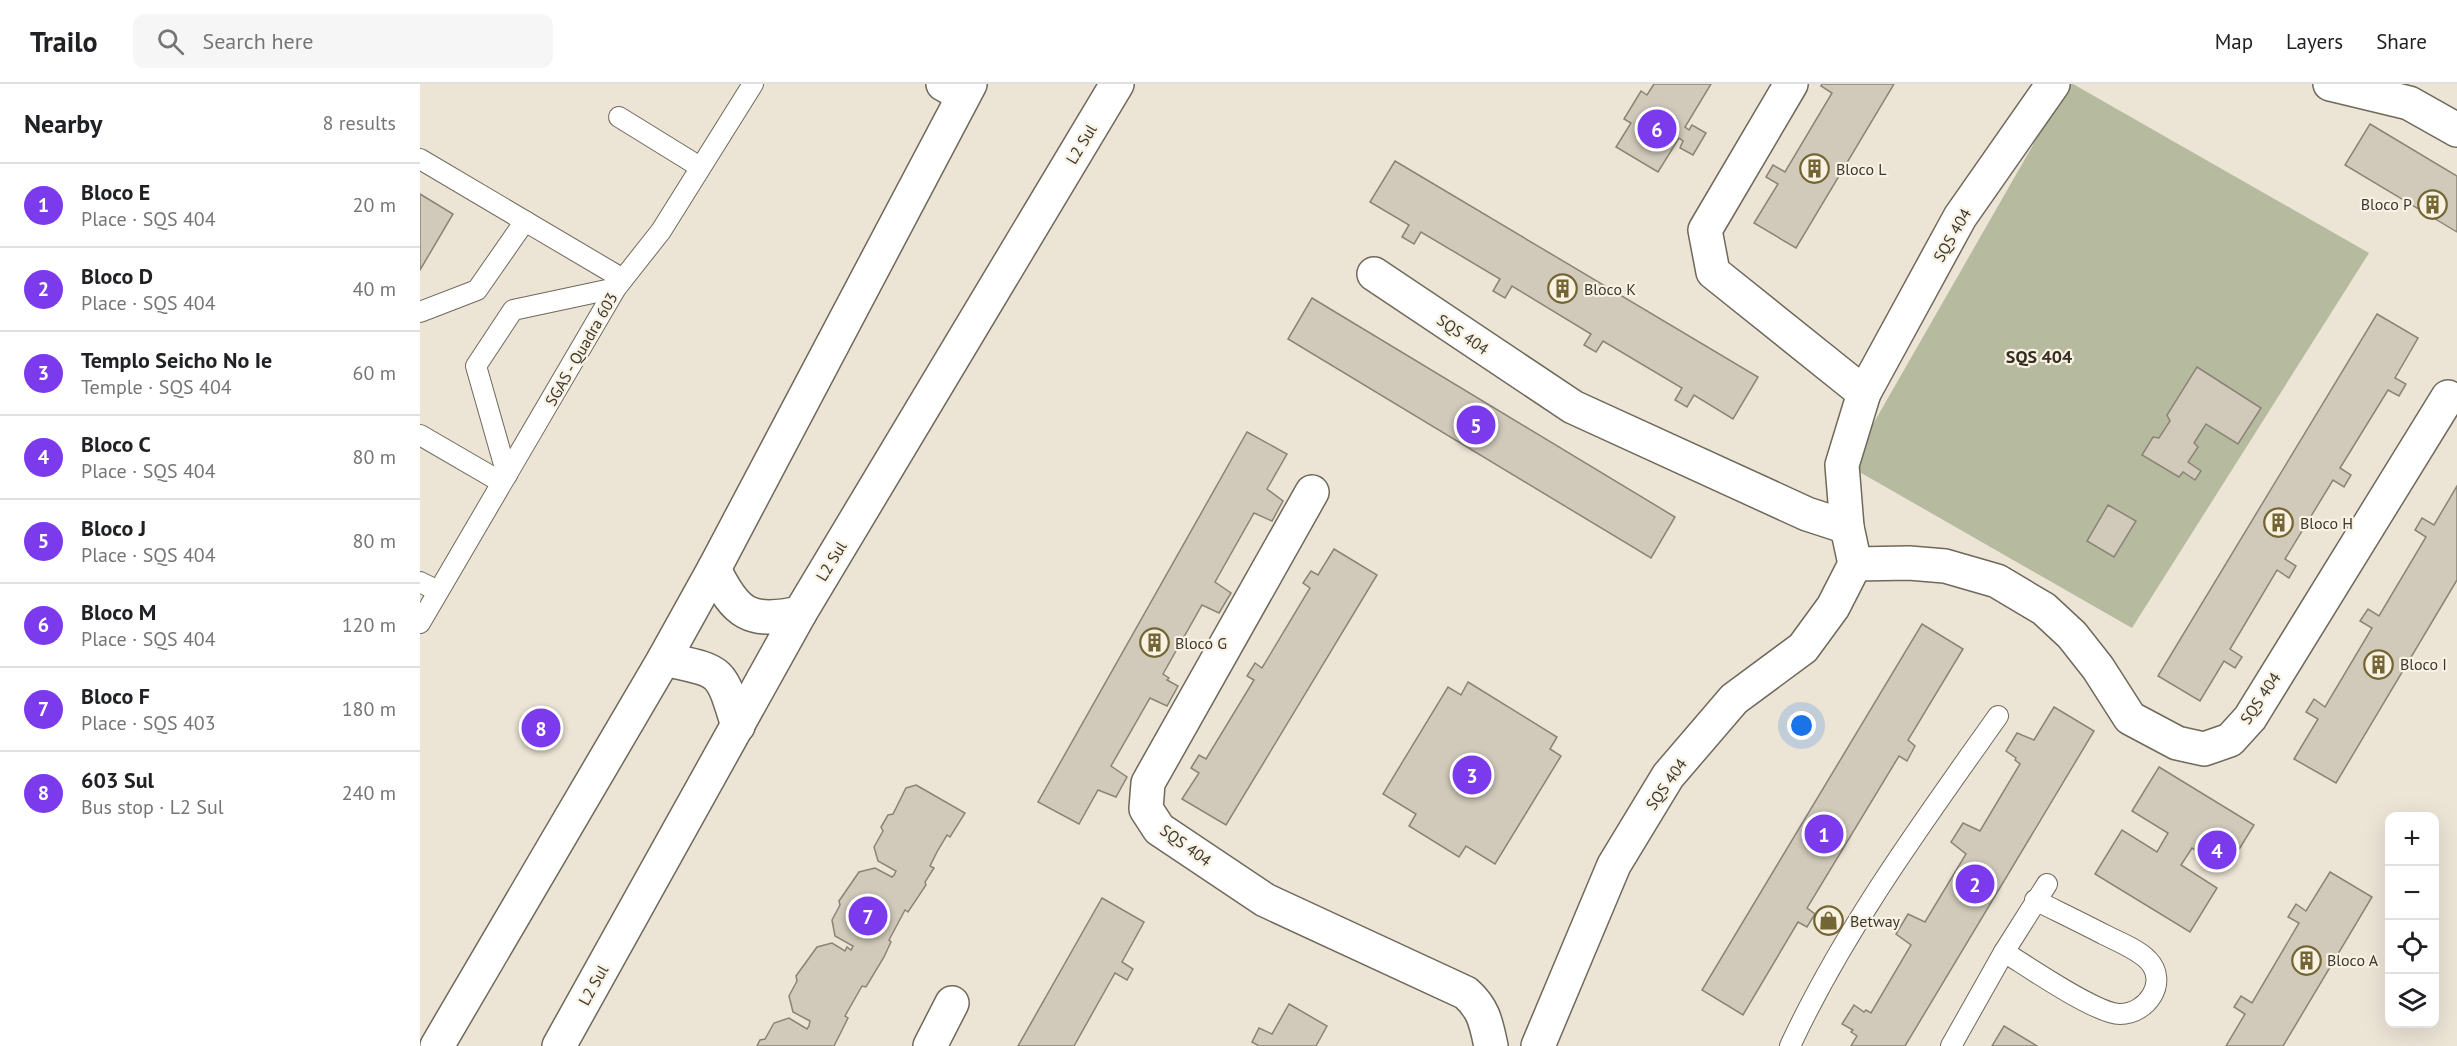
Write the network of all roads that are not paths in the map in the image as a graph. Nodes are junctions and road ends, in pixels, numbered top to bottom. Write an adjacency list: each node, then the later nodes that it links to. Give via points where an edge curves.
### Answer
1 (753, 84): 10 (lane, SGAS - Quadra 603)
2 (1117, 84): 25 (street, L2 Sul)
3 (1791, 84): 15 (street, via 1705,230 1713,272)
4 (2053, 84): 15 (street, SQS 404, via 1960,217)
5 (2330, 84): 8 (street, via 2409,103)
6 (959, 88): 22 (street)
7 (619, 117): 10 (lane)
8 (2457, 130)
9 (420, 159): 11 (lane)
10 (700, 166): 13 (lane, SGAS - Quadra 603, via 661,231)
11 (525, 221): 13 (lane); 14 (lane, via 477,290)
12 (1374, 274): 20 (street, SQS 404, via 1573,407 1807,514)
13 (620, 283): 18 (lane, SGAS - Quadra 603); 18 (lane, via 513,310 476,366)
14 (420, 312)
15 (1864, 393): 20 (street, SQS 404, via 1842,465)
16 (2448, 397): 21 (street, SQS 404, via 2250,718 2230,740 2204,749 2177,743 2130,718 2072,635 2044,609 1997,581 1945,566)
17 (420, 435): 18 (lane)
18 (504, 478): 24 (lane, SGAS - Quadra 603)
19 (1312, 492): 37 (street, SQS 404, via 1148,783 1146,809 1159,829 1265,900 1466,993 1478,1003)
20 (1847, 527): 21 (street, SQS 404)
21 (1855, 564): 40 (street, SQS 404, via 1833,607 1803,648 1734,699 1668,776 1614,865)
22 (714, 569): 25 (street, via 728,598 746,613 777,618); 27 (street)
23 (420, 582): 24 (lane)
24 (438, 591): 26 (lane, SGAS - Quadra 603)
25 (800, 613): 29 (street, L2 Sul)
26 (420, 623)
27 (664, 659): 29 (street, via 717,674 726,687); 34 (street)
28 (1998, 716): 41 (lane, via 1901,852 1811,1001)
29 (738, 726): 35 (street, L2 Sul)
30 (2047, 884): 31 (lane)
31 (2036, 900): 32 (lane); 32 (lane, via 2149,960 2156,974 2156,990 2144,1007 2120,1014 2092,1005)
32 (2004, 952): 42 (lane)
33 (952, 1003): 36 (street)
34 (437, 1046)
35 (559, 1046)
36 (930, 1046)
37 (1491, 1046)
38 (1514, 1046): 39 (street)
39 (1527, 1046)
40 (1538, 1046)
41 (1790, 1046)
42 (1951, 1046)

